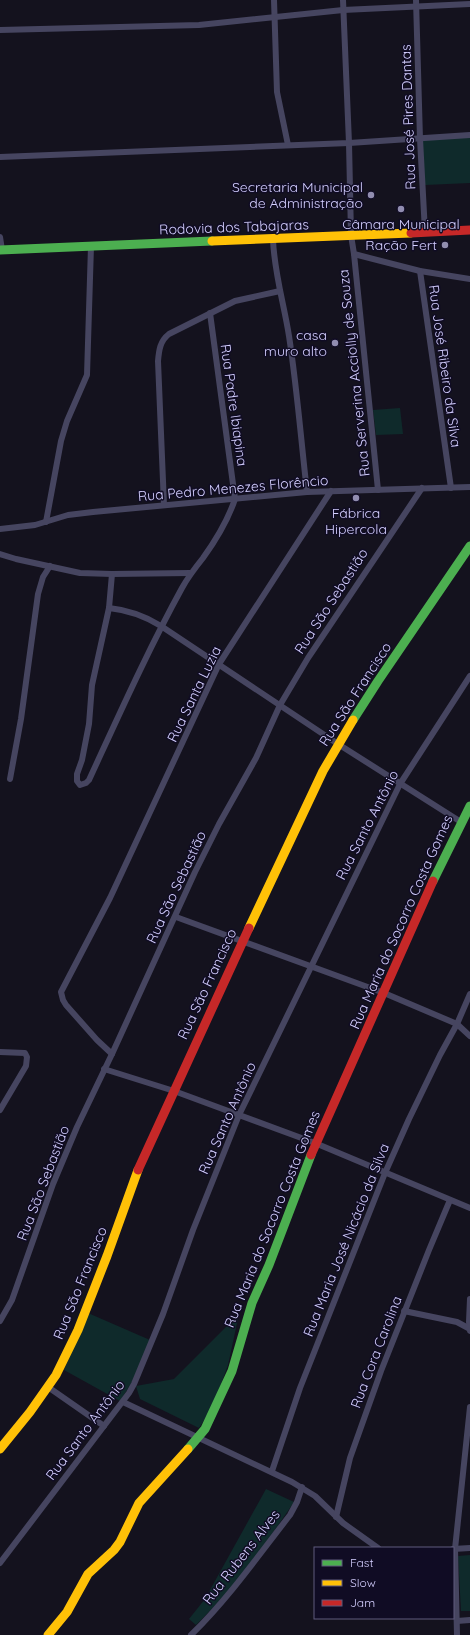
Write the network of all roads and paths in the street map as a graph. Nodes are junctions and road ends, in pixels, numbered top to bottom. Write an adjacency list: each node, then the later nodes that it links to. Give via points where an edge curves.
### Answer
1 (274, 0): 6 (street)
2 (343, 0): 5 (street, Rua Serverina Acciolly de Souza)
3 (417, 3): 4 (street); 5 (street); 9 (street, Rua José Pires Dantas)
4 (470, 4)
5 (343, 10): 6 (street); 10 (street, Rua Serverina Acciolly de Souza)
6 (274, 17): 7 (street, via 199,25); 11 (street, via 278,99)
7 (0, 30)
8 (470, 135): 9 (street)
9 (420, 139): 10 (street); 14 (street, Rua José Pires Dantas)
10 (349, 143): 11 (street); 15 (street, Rua Serverina Acciolly de Souza)
11 (288, 145): 12 (street)
12 (0, 156)
13 (470, 230): 14 (street, Rodovia dos Tabajaras)
14 (425, 232): 15 (street, Rodovia dos Tabajaras)
15 (352, 235): 17 (street, Rodovia dos Tabajaras); 20 (street, Rua Serverina Acciolly de Souza)
16 (0, 237): 19 (street)
17 (273, 239): 18 (street, Rodovia dos Tabajaras); 23 (street)
18 (91, 246): 19 (street, Rodovia dos Tabajaras); 33 (street, via 87,375 61,441)
19 (1, 250)
20 (354, 254): 21 (street); 28 (street, Rua Serverina Acciolly de Souza)
21 (420, 271): 22 (street); 27 (street, Rua José Ribeiro da Silva)
22 (470, 278)
23 (280, 291): 24 (street, via 235,301); 30 (street, via 296,387)
24 (210, 313): 31 (street, Rua Padre Ibiapina); 32 (street, via 169,334 159,348 158,388)
25 (470, 487): 27 (street, Rua Pedro Menezes Florêncio)
26 (422, 488): 27 (street, Rua Pedro Menezes Florêncio); 28 (street, Rua Pedro Menezes Florêncio); 44 (street, Rua São Sebastião, via 312,652)
27 (451, 488)
28 (378, 490): 29 (street, Rua Pedro Menezes Florêncio)
29 (331, 491): 30 (street, Rua Pedro Menezes Florêncio); 42 (street, Rua Santa Luzia)
30 (307, 492): 31 (street, Rua Pedro Menezes Florêncio)
31 (235, 499): 32 (street, Rua Pedro Menezes Florêncio); 38 (street, via 219,533)
32 (164, 505): 33 (street, Rua Pedro Menezes Florêncio, via 76,514)
33 (46, 522): 34 (street, Rua Pedro Menezes Florêncio)
34 (0, 529)
35 (470, 546): 45 (street, Rua São Francisco)
36 (0, 554): 37 (street)
37 (50, 566): 39 (street, via 80,573); 46 (street, via 41,581 38,594)
38 (190, 573): 39 (street); 41 (street)
39 (112, 574): 40 (street)
40 (109, 608): 41 (street, via 137,614); 41 (street, via 94,677 89,724 77,774 77,781 82,785 89,780)
41 (161, 626): 42 (street)
42 (219, 664): 44 (street); 58 (street, Rua Santa Luzia, via 110,898 61,992 66,1005 96,1040)
43 (470, 676): 47 (street, Rua Santo Antônio)
44 (280, 705): 45 (street); 50 (street, Rua São Sebastião, via 256,758 219,824)
45 (338, 744): 47 (street); 51 (street, Rua São Francisco)
46 (10, 779)
47 (400, 784): 49 (street); 52 (street, Rua Santo Antônio)
48 (470, 806): 49 (street, Rua Maria do Socorro Costa Gomes)
49 (461, 822): 53 (street, Rua Maria do Socorro Costa Gomes)
50 (176, 917): 51 (street); 58 (street, Rua São Sebastião)
51 (242, 942): 52 (street); 60 (street, Rua São Francisco)
52 (312, 966): 53 (street); 62 (street, Rua Santo Antônio)
53 (384, 993): 55 (street); 63 (street, Rua Maria do Socorro Costa Gomes)
54 (470, 994): 55 (street, Rua Maria José Nicácio da Silva)
55 (457, 1024): 56 (street); 64 (street, Rua Maria José Nicácio da Silva)
56 (470, 1036)
57 (0, 1052): 61 (street, via 23,1052 27,1055 27,1060)
58 (112, 1054): 59 (street, Rua São Sebastião)
59 (104, 1070): 60 (street); 69 (street, Rua São Sebastião, via 53,1184 12,1300)
60 (174, 1092): 62 (street); 71 (street, Rua São Francisco, via 136,1174 78,1330)
61 (0, 1110)
62 (239, 1115): 63 (street); 72 (street, Rua Santo Antônio, via 192,1230 160,1321 134,1384)
63 (315, 1142): 64 (street); 75 (street, Rua Maria do Socorro Costa Gomes, via 248,1314 232,1371 209,1422)
64 (385, 1173): 65 (street); 77 (street, Rua Maria José Nicácio da Silva, via 300,1388)
65 (450, 1200): 66 (street); 68 (street, Rua Cora Carolina)
66 (470, 1208)
67 (470, 1299): 70 (street)
68 (404, 1311): 70 (street, via 457,1322); 79 (street, Rua Cora Carolina, via 350,1458)
69 (0, 1321)
70 (470, 1329)
71 (48, 1388): 74 (street); 76 (street, Rua São Francisco)
72 (123, 1402): 74 (street, Rua Santo Antônio); 75 (street)
73 (470, 1407): 82 (street)
74 (104, 1426): 83 (street, Rua Santo Antônio)
75 (199, 1437): 77 (street); 86 (street, Rua Maria do Socorro Costa Gomes, via 139,1503 117,1546 88,1574 67,1612)
76 (0, 1449)
77 (272, 1471): 78 (street)
78 (302, 1488): 79 (street, via 315,1496); 87 (street, Rua Rubens Alves, via 290,1515 217,1608)
79 (336, 1517): 80 (street)
80 (377, 1547)
81 (470, 1548): 82 (street)
82 (454, 1549): 85 (street)
83 (0, 1563)
84 (470, 1620): 85 (street)
85 (456, 1621): 88 (street)
86 (48, 1635)
87 (191, 1635)
88 (457, 1635)

